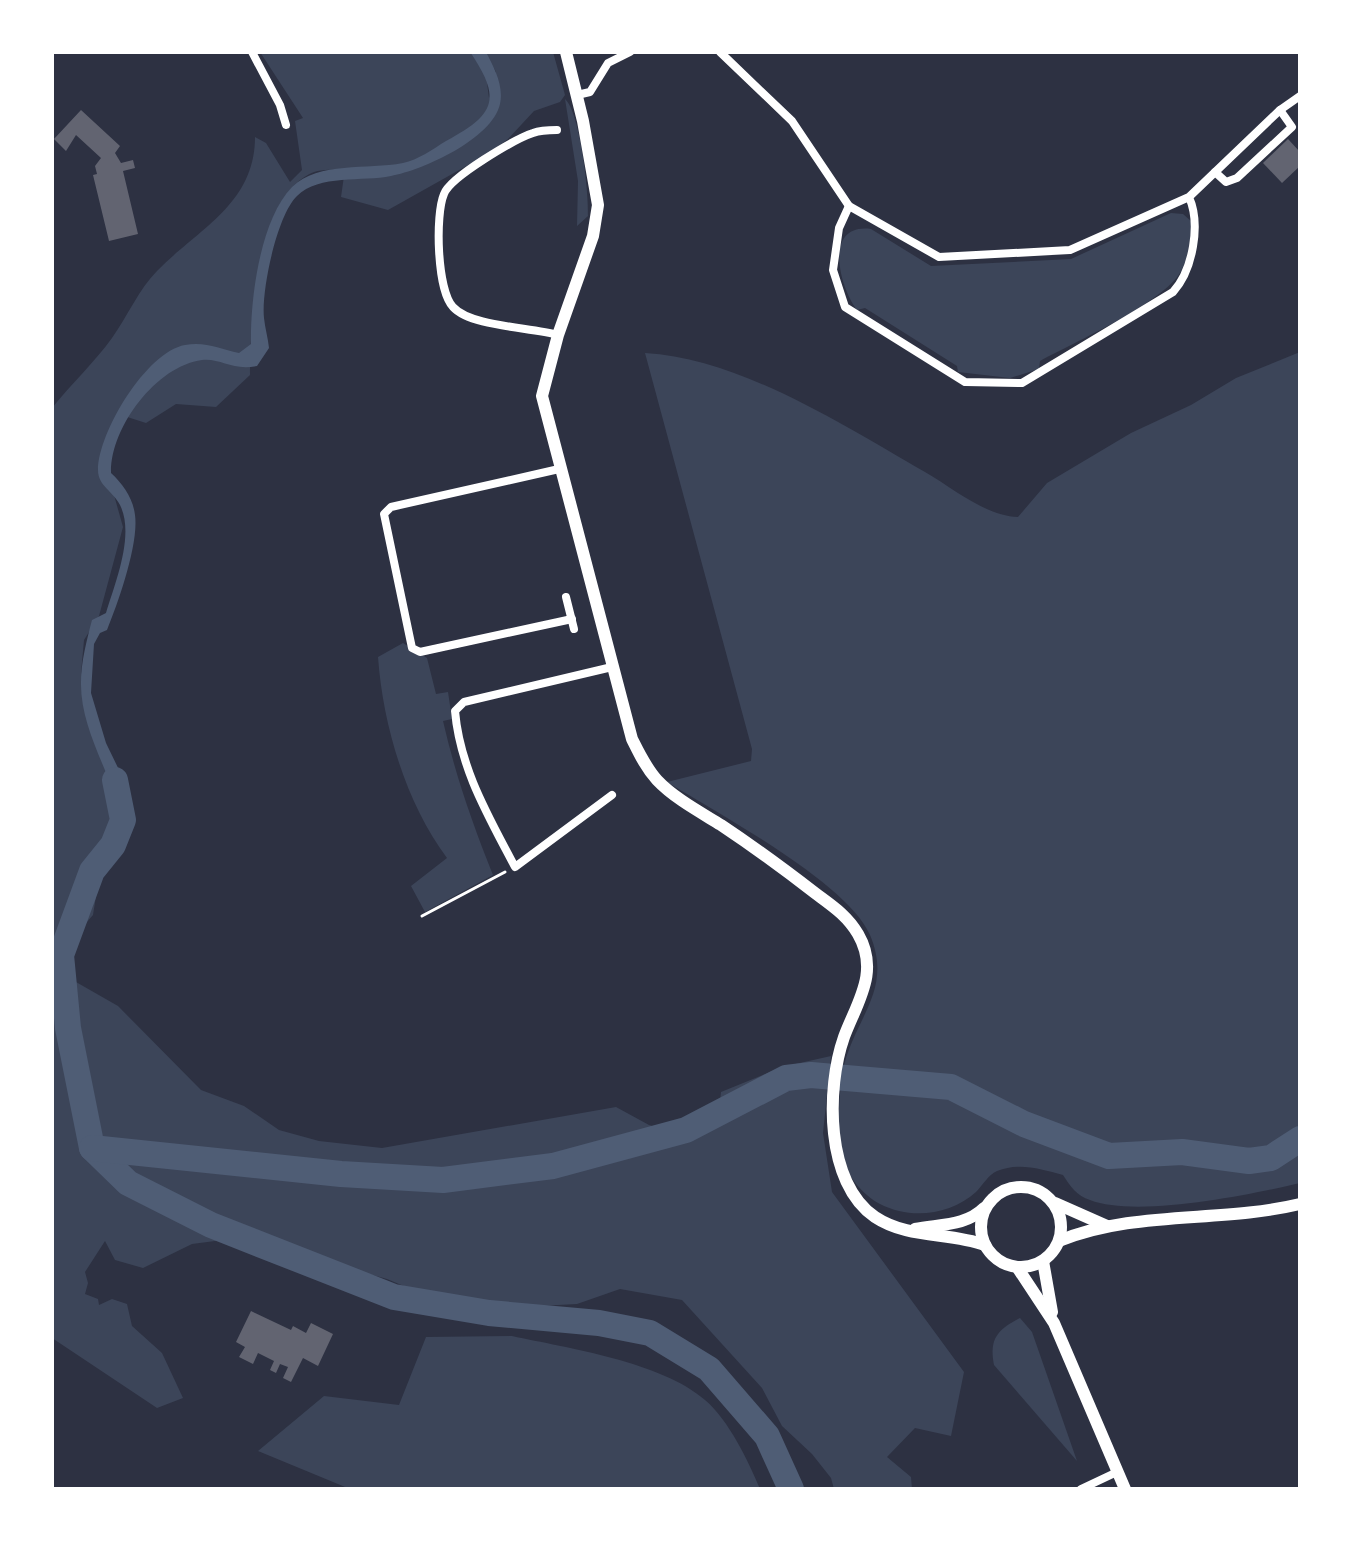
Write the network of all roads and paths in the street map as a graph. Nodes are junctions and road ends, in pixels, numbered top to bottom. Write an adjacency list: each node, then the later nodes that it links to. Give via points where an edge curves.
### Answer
1 (252, 52): 8 (street)
2 (566, 52): 5 (main road)
3 (630, 52): 5 (street, via 608,63 590,92)
4 (720, 52): 12 (street, via 792,121)
5 (577, 95): 13 (main road, via 598,205 593,236)
6 (1300, 96): 7 (street)
7 (1280, 110): 10 (street); 10 (street, via 1292,127 1231,181)
8 (286, 125)
9 (557, 130): 13 (street, via 530,134 457,178 444,192 440,266 453,308 467,316)
10 (1215, 172): 11 (street)
11 (1189, 197): 12 (street, via 1070,250 939,257); 12 (street, via 1196,213 1189,259 1184,280 1173,292 1046,372 1022,383 997,385 965,382 845,307 833,270 839,228)
12 (849, 206)
13 (558, 335): 14 (main road, via 542,396)
14 (559, 469): 16 (street, via 391,507 384,514 412,648 420,652); 18 (main road)
15 (566, 597): 16 (street)
16 (572, 619): 17 (street)
17 (574, 629)
18 (612, 667): 20 (street, via 464,702 455,711 473,784); 26 (main road, via 632,739 657,781 780,864 832,904 860,936 867,984 839,1058 835,1154 854,1196 873,1216)
19 (612, 795): 20 (street)
20 (518, 866): 21 (path)
21 (422, 916)
22 (1054, 1202): 24 (main road, via 1032,1187 1018,1186); 25 (main road); 27 (main road, via 1060,1214)
23 (1300, 1204): 25 (main road)
24 (985, 1206): 26 (main road, via 959,1223); 28 (main road, via 980,1233)
25 (1107, 1226): 27 (main road)
26 (904, 1231): 28 (main road, via 960,1236)
27 (1059, 1241): 29 (main road)
28 (985, 1245): 30 (main road, via 993,1256)
29 (1043, 1261): 30 (main road); 31 (main road)
30 (1017, 1267): 31 (main road)
31 (1054, 1323): 32 (main road)
32 (1117, 1472): 33 (street); 34 (main road)
33 (1081, 1489)
34 (1125, 1489)

